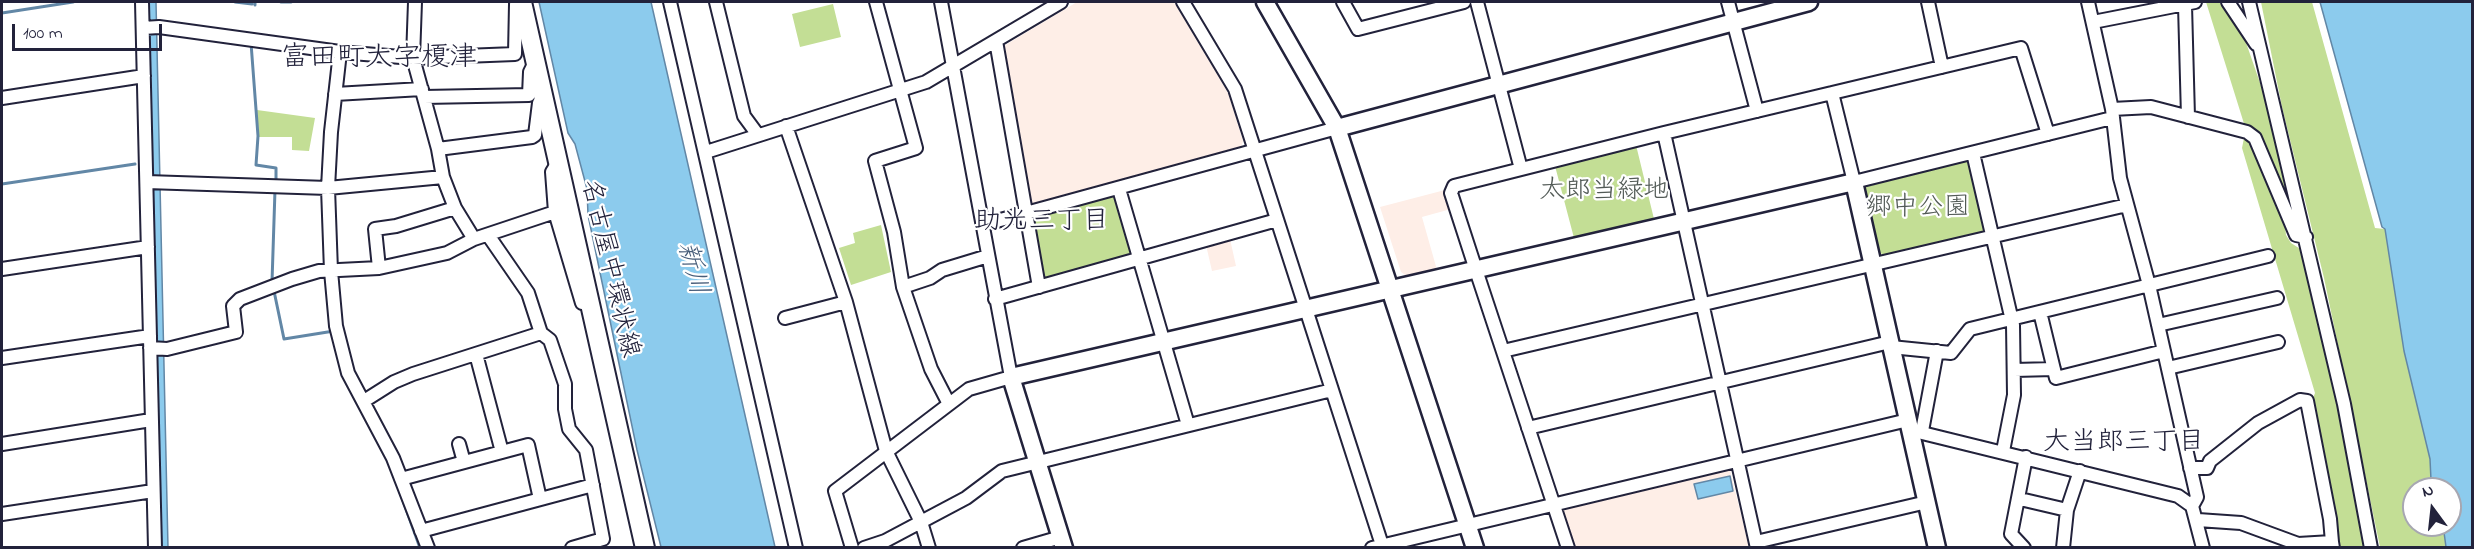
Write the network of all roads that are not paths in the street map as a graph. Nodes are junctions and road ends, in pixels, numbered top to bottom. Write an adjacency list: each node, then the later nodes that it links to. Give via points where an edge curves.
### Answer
1 (142, 2): 24 (street)
2 (415, 2): 28 (street)
3 (520, 2): 28 (street, via 516,4 515,54); 29 (main road, 名古屋中環状線)
4 (670, 2): 50 (street)
5 (716, 2): 47 (street, via 744,116)
6 (876, 2): 34 (street)
7 (941, 2): 30 (street)
8 (1061, 2): 25 (street)
9 (1183, 2): 49 (street, via 1235,89)
10 (1264, 2): 44 (street)
11 (1343, 2): 21 (street, via 1358,29)
12 (1464, 2): 21 (street)
13 (1477, 2): 33 (street)
14 (1728, 2): 22 (street)
15 (1809, 2): 22 (street)
16 (1928, 2): 31 (street)
17 (2088, 2): 23 (street)
18 (2228, 2): 27 (street)
19 (2249, 2): 27 (street)
20 (2190, 3): 23 (street); 42 (street)
21 (1422, 6)
22 (1733, 21): 33 (street); 40 (street)
23 (2093, 22): 41 (street)
24 (150, 27): 26 (street); 32 (street)
25 (996, 41): 30 (street); 62 (street)
26 (340, 52): 28 (street); 37 (street)
27 (2262, 52): 68 (street)
28 (413, 58): 35 (street)
29 (536, 61): 35 (street, via 530,72 529,95); 38 (main road, 名古屋中環状線)
30 (955, 65): 34 (street, via 926,82); 65 (street)
31 (1942, 67): 36 (street); 46 (street, via 2021,48)
32 (144, 76): 39 (street); 55 (street)
33 (1498, 83): 44 (street); 53 (street)
34 (900, 90): 43 (street); 80 (street, via 916,148 875,161 894,232)
35 (423, 93): 37 (street); 48 (street)
36 (1832, 93): 40 (street); 56 (street)
37 (335, 94): 57 (street)
38 (543, 97): 48 (street, via 532,137); 52 (main road, 名古屋中環状線)
39 (2, 98)
40 (1757, 111): 45 (street)
41 (2112, 113): 42 (street, via 2151,107); 46 (street); 59 (street)
42 (2188, 117): 68 (street, via 2247,132 2255,138 2296,235)
43 (786, 126): 47 (street); 85 (street)
44 (1337, 128): 49 (street); 82 (street)
45 (1664, 133): 53 (street); 64 (street)
46 (2048, 134): 51 (street)
47 (758, 135): 50 (street)
48 (438, 149): 54 (street)
49 (1254, 151): 58 (street); 63 (street)
50 (706, 152): 148 (street)
51 (1973, 153): 56 (street); 67 (street)
52 (558, 163): 61 (street, via 552,172); 91 (main road, 名古屋中環状線)
53 (1521, 169): 77 (street, via 1454,186 1452,193)
54 (443, 177): 57 (street); 60 (street)
55 (153, 182): 57 (street); 70 (street)
56 (1854, 182): 64 (street); 74 (street)
57 (328, 188): 78 (street)
58 (1119, 189): 62 (street); 73 (street)
59 (2127, 205): 67 (street); 79 (street)
60 (455, 208): 69 (street); 75 (street, via 375,230)
61 (555, 212): 66 (street); 91 (street, via 572,273)
62 (1026, 214): 65 (street); 81 (street)
63 (1277, 220): 73 (street); 87 (street)
64 (1684, 222): 77 (street); 86 (street)
65 (982, 225): 71 (street)
66 (488, 235): 69 (street); 93 (street, via 528,293)
67 (1992, 236): 74 (street); 90 (street)
68 (2306, 237): 159 (street, via 2344,404)
69 (474, 239): 75 (street, via 447,253)
70 (148, 247): 76 (street); 97 (street)
71 (988, 256): 80 (street); 84 (street)
72 (2268, 256): 79 (street)
73 (1141, 258): 81 (street); 94 (street)
74 (1873, 265): 86 (street); 96 (street)
75 (379, 268): 78 (street)
76 (2, 270)
77 (1476, 270): 82 (street); 98 (street)
78 (331, 271): 97 (street, via 292,279 240,299 233,306 236,332); 109 (street, via 348,373)
79 (2149, 285): 88 (street); 92 (street)
80 (903, 287): 110 (street, via 931,369)
81 (1039, 287): 84 (street)
82 (1390, 289): 87 (street); 138 (street)
83 (2277, 298): 92 (street)
84 (996, 299): 106 (street)
85 (846, 302): 89 (street); 117 (street)
86 (1703, 304): 98 (street); 107 (street)
87 (1306, 309): 94 (street); 108 (street)
88 (2040, 312): 90 (street); 104 (street)
89 (785, 318)
90 (2011, 319): 99 (street, via 1970,329 1951,353); 105 (street)
91 (593, 322): 147 (main road, 名古屋中環状線)
92 (2158, 325): 100 (street)
93 (541, 333): 101 (street); 127 (street, via 550,340 566,384 569,429 586,450)
94 (1164, 342): 106 (street); 112 (street)
95 (2278, 342): 103 (street)
96 (1891, 344): 99 (street); 107 (street); 113 (street)
97 (155, 345): 102 (street); 111 (street)
98 (1503, 351): 114 (street)
99 (1937, 351): 113 (street)
100 (2164, 351): 103 (street); 104 (street, via 2056,378)
101 (476, 354): 109 (street, via 403,378); 119 (street)
102 (2, 358)
103 (2168, 368): 124 (street)
104 (2054, 369): 105 (street)
105 (2014, 370): 118 (street, via 2014,395)
106 (1011, 377): 110 (street, via 969,389); 122 (street)
107 (1720, 382): 114 (street); 123 (street)
108 (1332, 390): 112 (street); 143 (street)
109 (364, 401): 126 (street)
110 (949, 404): 117 (street)
111 (151, 420): 115 (street); 128 (street)
112 (1188, 425): 122 (street)
113 (1914, 427): 118 (street); 123 (street); 131 (street)
114 (1528, 428): 132 (street)
115 (2, 444)
116 (459, 444): 121 (street)
117 (886, 451): 137 (street); 149 (street, via 835,491)
118 (2003, 451): 120 (street)
119 (502, 452): 121 (street); 129 (street, via 528,445)
120 (2026, 457): 125 (street); 130 (street)
121 (464, 462): 126 (street)
122 (1036, 462): 137 (street, via 1002,471 966,498); 140 (street)
123 (1738, 462): 132 (street); 141 (street)
124 (2190, 468): 133 (street, via 2197,497); 142 (street, via 2207,468 2210,461 2258,423 2300,399 2307,401)
125 (2080, 471): 133 (street, via 2178,496); 134 (street)
126 (401, 478): 139 (street)
127 (592, 485): 129 (street); 146 (street, via 603,539)
128 (153, 491): 135 (street); 144 (street)
129 (540, 499): 139 (street)
130 (2020, 499): 134 (street); 156 (street, via 2011,534)
131 (1927, 502): 141 (street); 155 (street)
132 (1554, 505): 138 (street); 154 (street)
133 (2192, 506): 136 (street)
134 (2067, 510): 157 (street)
135 (2, 514)
136 (2198, 520): 142 (street, via 2241,523 2298,544); 158 (street)
137 (921, 522): 150 (street); 151 (street)
138 (1468, 525): 143 (street); 153 (street)
139 (421, 531): 145 (street)
140 (1062, 542): 152 (street)
141 (1757, 545)
142 (2332, 545)
143 (1379, 547)
144 (155, 548)
145 (428, 548)
146 (572, 548)
147 (645, 548)
148 (796, 548)
149 (852, 548)
150 (864, 548)
151 (929, 548)
152 (1023, 548)
153 (1475, 548)
154 (1568, 548)
155 (1937, 548)
156 (2024, 548)
157 (2063, 548)
158 (2204, 548)
159 (2371, 548)

